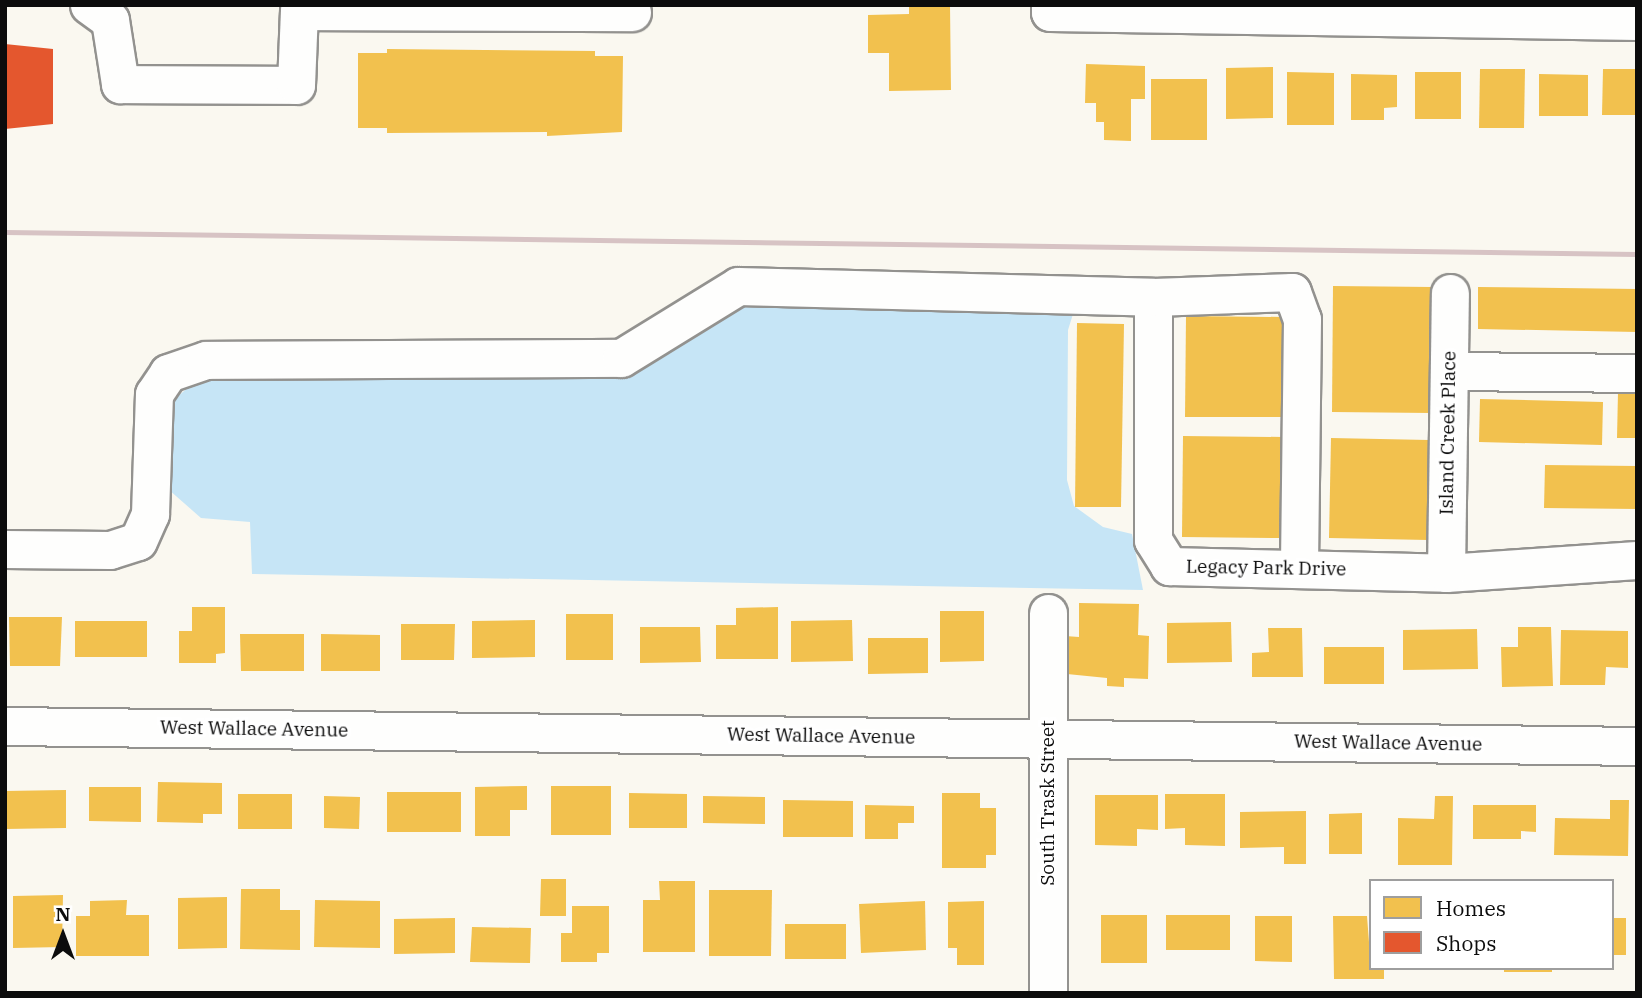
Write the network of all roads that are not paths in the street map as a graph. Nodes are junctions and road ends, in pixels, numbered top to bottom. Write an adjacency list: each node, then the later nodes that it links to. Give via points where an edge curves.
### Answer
1 (89, 5): 3 (street, via 110,20 117,39 120,84 296,85 299,11)
2 (1050, 9): 4 (street)
3 (632, 12)
4 (1637, 21)
5 (1450, 293): 7 (street, Island Creek Place)
6 (1153, 297): 9 (street, via 738,286 621,358 206,360 168,373 154,394 150,514 138,541 110,550); 11 (street, Legacy Park Drive, via 1153,540 1169,566); 11 (street, via 1292,292 1302,319)
7 (1450, 371): 8 (street); 12 (street, Island Creek Place)
8 (1637, 373)
9 (5, 549)
10 (1637, 560): 12 (street, Legacy Park Drive)
11 (1299, 566): 12 (street, Legacy Park Drive)
12 (1446, 573)
13 (1048, 613): 15 (street, South Trask Street)
14 (5, 726): 15 (street, West Wallace Avenue)
15 (1048, 739): 16 (street, West Wallace Avenue); 17 (street, South Trask Street)
16 (1637, 746)
17 (1048, 993)

